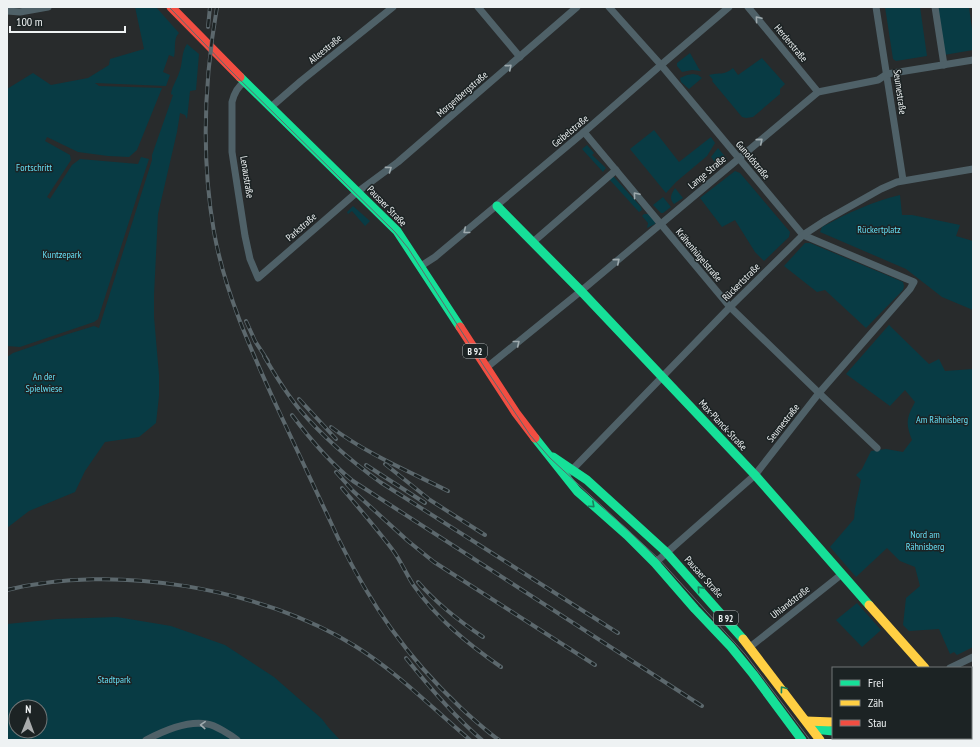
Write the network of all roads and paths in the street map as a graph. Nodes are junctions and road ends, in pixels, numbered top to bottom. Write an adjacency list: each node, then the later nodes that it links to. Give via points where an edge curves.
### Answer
1 (48, 7): 11 (street, via 20,12)
2 (171, 7): 17 (main road, Pausaer Straße / B 92)
3 (393, 7): 19 (street, Alleestraße)
4 (478, 7): 12 (street)
5 (577, 7): 12 (street, Morgenbergstraße)
6 (609, 7): 14 (street, Gunoldstraße)
7 (729, 7): 14 (street, Geibelstraße)
8 (748, 7): 18 (street, Herderstraße, one-way to 8)
9 (876, 7): 16 (street, Seumestraße)
10 (935, 7): 15 (street)
11 (7, 11)
12 (520, 57): 25 (street, Morgenbergstraße, one-way to 12, via 398,162)
13 (973, 60): 15 (street, Lange Straße)
14 (661, 65): 20 (street, Geibelstraße); 21 (street, Gunoldstraße)
15 (944, 65): 16 (street, Lange Straße)
16 (887, 74): 18 (street, Lange Straße, via 878,80); 24 (street, Seumestraße)
17 (245, 82): 19 (main road, Pausaer Straße / B 92); 31 (street, Lenaustraße, via 239,86 232,102 232,152 245,236 250,259)
18 (818, 92): 21 (street, Lange Straße, one-way to 18)
19 (271, 107): 25 (main road, Pausaer Straße / B 92)
20 (584, 132): 23 (street, Krähenhügelstraße); 26 (street, Geibelstraße)
21 (739, 159): 27 (street, Lange Straße); 28 (street, Gunoldstraße)
22 (973, 169): 24 (street, Rückertstraße)
23 (616, 170): 27 (street, Krähenhügelstraße, one-way to 23); 29 (street)
24 (903, 180): 28 (street, Rückertstraße, via 860,200)
25 (357, 192): 30 (main road, Pausaer Straße / B 92, via 397,231); 31 (street, Parkstraße)
26 (497, 206): 29 (main road, Max-Planck-Straße); 30 (street, Geibelstraße, one-way to 30)
27 (661, 225): 33 (street, Lange Straße, one-way to 27); 34 (street, Krähenhügelstraße)
28 (803, 235): 32 (street, Gunoldstraße); 34 (street, Rückertstraße)
29 (533, 242): 33 (main road, Max-Planck-Straße)
30 (421, 266): 35 (main road, Pausaer Straße / B 92)
31 (258, 278)
32 (914, 282): 37 (street, Seumestraße)
33 (581, 291): 35 (street, Lange Straße, one-way to 33); 36 (main road, Max-Planck-Straße)
34 (730, 307): 36 (street, Rückertstraße); 37 (street, Krähenhügelstraße)
35 (486, 368): 39 (main road, Pausaer Straße / B 92, via 531,434)
36 (662, 377): 40 (street, Rückertstraße); 41 (main road, Max-Planck-Straße)
37 (818, 393): 38 (street, Krähenhügelstraße); 41 (street, Seumestraße)
38 (877, 448)
39 (548, 453): 40 (main road, Pausaer Straße / B 92); 42 (main road, Pausaer Straße / B 92)
40 (572, 470): 42 (street, Rückertstraße); 43 (main road, Pausaer Straße / B 92, via 587,480)
41 (755, 476): 43 (street, Seumestraße); 45 (main road, Max-Planck-Straße)
42 (565, 477): 44 (main road, Pausaer Straße / B 92, one-way to 44)
43 (666, 552): 44 (street, Seumestraße); 46 (main road, Pausaer Straße / B 92, one-way to 43)
44 (655, 563): 52 (main road, Pausaer Straße / B 92, via 731,647)
45 (842, 574): 46 (street, Uhlandstraße); 48 (main road, Max-Planck-Straße)
46 (750, 647): 50 (main road, Pausaer Straße / B 92, one-way to 46)
47 (973, 657): 49 (street)
48 (924, 667)
49 (952, 667)
50 (806, 720): 51 (main road); 52 (main road); 53 (main road, Pausaer Straße / B 92)
51 (832, 722)
52 (792, 726): 53 (main road); 58 (main road, Pausaer Straße / B 92)
53 (813, 730): 54 (main road); 59 (main road, Pausaer Straße / B 92)
54 (832, 731)
55 (944, 739): 60 (main road)
56 (146, 740): 57 (street, one-way to 56, via 232,735 207,724 178,726)
57 (237, 740)
58 (802, 740)
59 (820, 740)
60 (961, 740)

